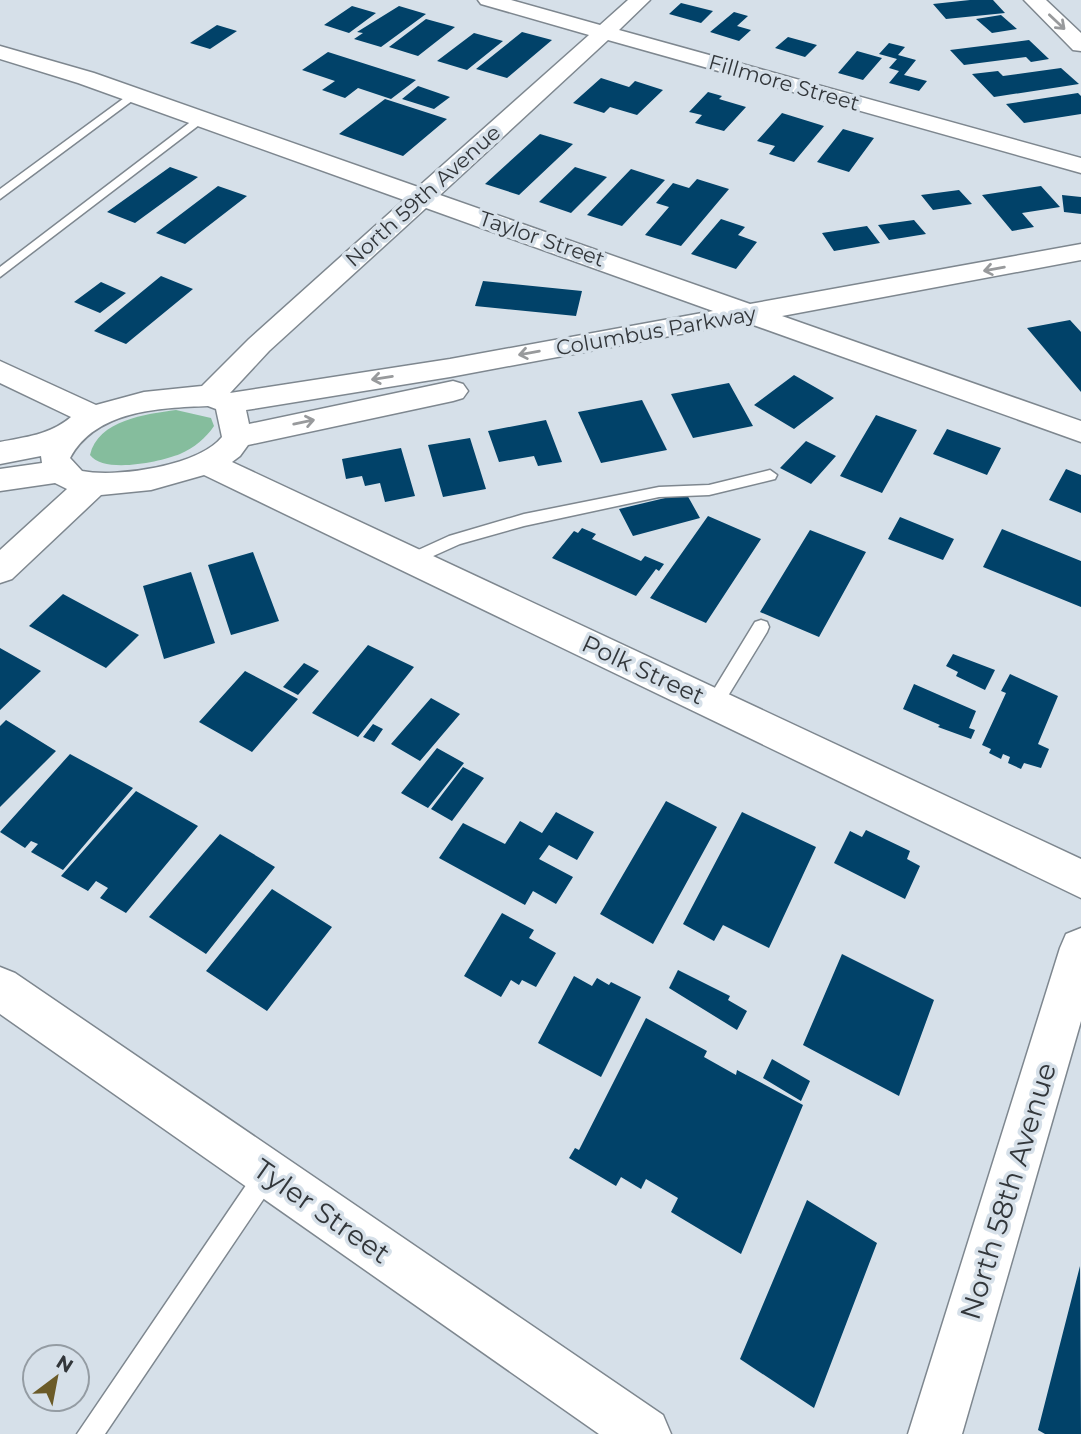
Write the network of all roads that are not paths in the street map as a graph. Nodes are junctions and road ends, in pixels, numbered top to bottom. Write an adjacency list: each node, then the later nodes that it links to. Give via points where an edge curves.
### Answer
1 (488, 0): 4 (street, Fillmore Street)
2 (640, 0): 4 (street, North 59th Avenue)
3 (1034, 0): 5 (street, one-way to 5)
4 (604, 33): 9 (street, Fillmore Street); 11 (street, North 59th Avenue)
5 (1081, 45)
6 (0, 52): 7 (street, Taylor Street)
7 (135, 95): 8 (street, Taylor Street); 10 (lane)
8 (201, 119): 11 (street, Taylor Street); 13 (lane)
9 (1081, 166)
10 (0, 195)
11 (422, 197): 15 (street, Taylor Street); 18 (street, North 59th Avenue, via 259,345)
12 (1081, 252): 15 (street, Columbus Parkway, one-way to 15)
13 (0, 273)
14 (1081, 275): 16 (street, Columbus Parkway)
15 (753, 313): 16 (street, Taylor Street); 18 (street, Columbus Parkway, one-way to 18, via 450,368)
16 (799, 329): 20 (street, Taylor Street); 22 (street, Columbus Parkway, one-way to 16, via 451,391)
17 (0, 371): 19 (street)
18 (220, 399): 19 (street, Columbus Parkway, via 133,404); 22 (street)
19 (95, 417): 21 (street, Columbus Parkway)
20 (1081, 432)
21 (68, 435): 23 (street); 25 (street, via 55,458)
22 (237, 437): 24 (street, via 227,451)
23 (0, 453)
24 (206, 463): 28 (street, via 133,481); 29 (street, Polk Street)
25 (61, 471): 27 (street); 28 (street, via 72,480)
26 (770, 475): 29 (lane, via 709,490 659,492 524,520 455,540)
27 (0, 480)
28 (92, 485): 30 (street)
29 (411, 560): 32 (street, Polk Street)
30 (0, 570)
31 (761, 627): 32 (lane)
32 (714, 704): 33 (street, Polk Street)
33 (1081, 878)
34 (1081, 948): 39 (street, North 58th Avenue)
35 (0, 988): 36 (street, Tyler Street)
36 (268, 1173): 37 (lane); 38 (street, Tyler Street)
37 (90, 1434)
38 (644, 1434)
39 (935, 1434)

